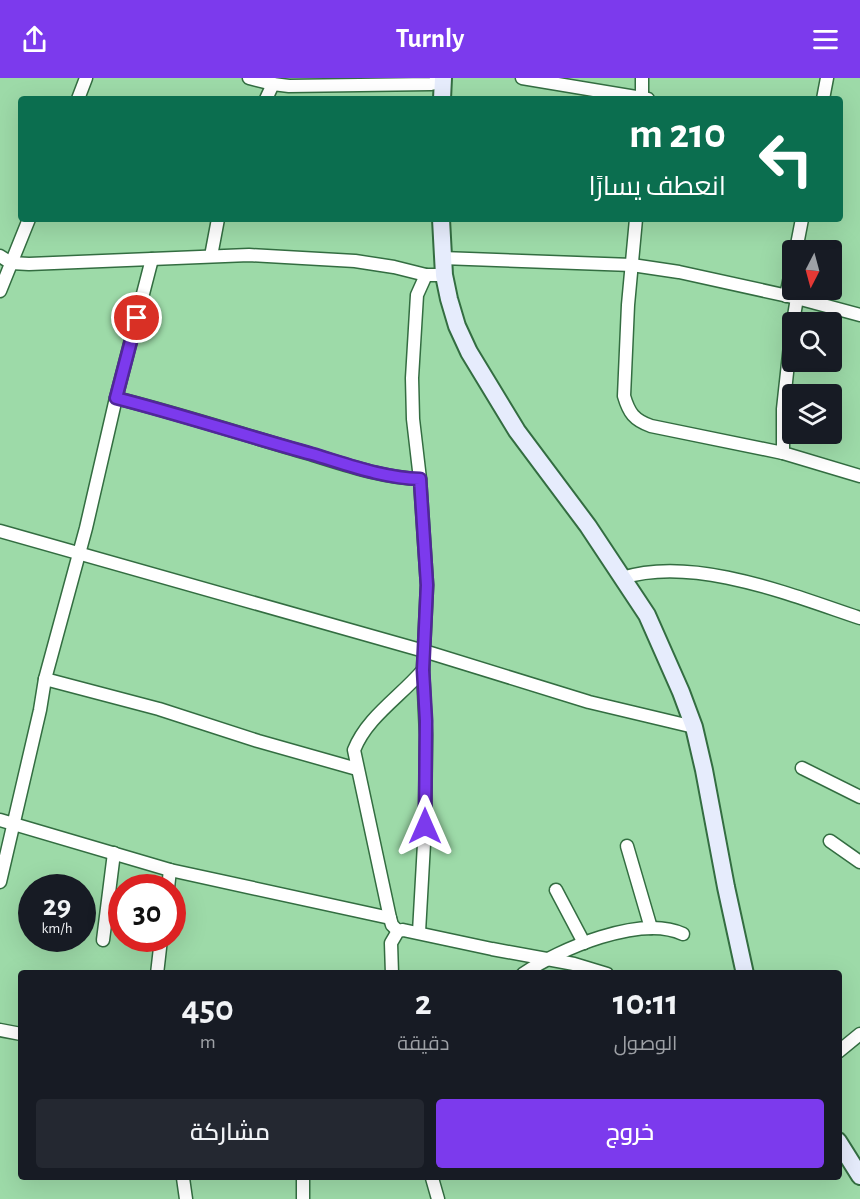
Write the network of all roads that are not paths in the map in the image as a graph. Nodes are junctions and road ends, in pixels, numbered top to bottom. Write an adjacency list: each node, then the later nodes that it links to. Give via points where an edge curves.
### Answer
1 (86, 78): 8 (street)
2 (249, 78): 7 (street)
3 (522, 78): 11 (street)
4 (642, 78): 12 (street)
5 (827, 78): 13 (street)
6 (443, 80): 7 (street, via 431,84); 10 (main road)
7 (273, 84): 9 (street)
8 (79, 96)
9 (267, 96)
10 (442, 96)
11 (627, 96)
12 (644, 96)
13 (824, 96)
14 (28, 222): 23 (street)
15 (217, 222): 21 (street)
16 (441, 222): 25 (main road)
17 (636, 222): 24 (street)
18 (801, 222): 19 (street)
19 (798, 240)
20 (0, 256): 23 (street)
21 (211, 256): 22 (street); 26 (street, via 355,261)
22 (152, 259): 23 (street); 32 (street)
23 (11, 263): 27 (street)
24 (632, 265): 25 (street); 28 (street); 33 (street, via 624,396 632,416 651,426)
25 (443, 266): 26 (street); 38 (main road, via 457,326 487,383)
26 (426, 275): 35 (street, via 417,295 412,378 412,419)
27 (0, 291)
28 (782, 295)
29 (802, 300): 30 (street)
30 (860, 315)
31 (787, 372): 33 (street)
32 (116, 398): 35 (street, via 346,464); 37 (street)
33 (783, 453): 34 (street)
34 (860, 476)
35 (420, 479): 40 (street, via 427,585)
36 (0, 531): 37 (street)
37 (79, 554): 40 (street); 42 (street)
38 (622, 578): 39 (street, via 651,571 706,574 782,592); 43 (main road, via 647,615)
39 (860, 618)
40 (424, 651): 41 (street); 43 (street, via 589,702)
41 (423, 670): 45 (street, via 359,737 354,750); 60 (street, via 425,826)
42 (45, 679): 45 (street); 48 (street)
43 (694, 727): 70 (main road)
44 (802, 768): 46 (street)
45 (357, 769): 57 (street)
46 (860, 797)
47 (0, 820): 48 (street)
48 (15, 823): 51 (street); 55 (street)
49 (830, 841): 52 (street)
50 (627, 846): 58 (street)
51 (114, 853): 53 (street); 62 (street)
52 (860, 862)
53 (170, 870): 54 (street); 57 (street)
54 (170, 874)
55 (0, 882)
56 (556, 890): 63 (street)
57 (390, 918): 59 (street)
58 (651, 928): 61 (street); 63 (street)
59 (398, 931): 60 (street); 67 (street, via 391,943)
60 (419, 932): 65 (street)
61 (683, 934)
62 (104, 940)
63 (584, 943): 65 (street)
64 (160, 952): 66 (street)
65 (545, 959): 68 (street); 69 (street)
66 (157, 970)
67 (392, 970)
68 (529, 970)
69 (594, 970)
70 (744, 970)
71 (0, 1030): 72 (street)
72 (18, 1033)
73 (860, 1034): 74 (street)
74 (842, 1049)
75 (842, 1148): 76 (main road)
76 (860, 1176)
77 (183, 1180): 80 (street)
78 (303, 1180): 81 (street)
79 (433, 1180): 82 (street)
80 (186, 1199)
81 (303, 1199)
82 (438, 1199)

